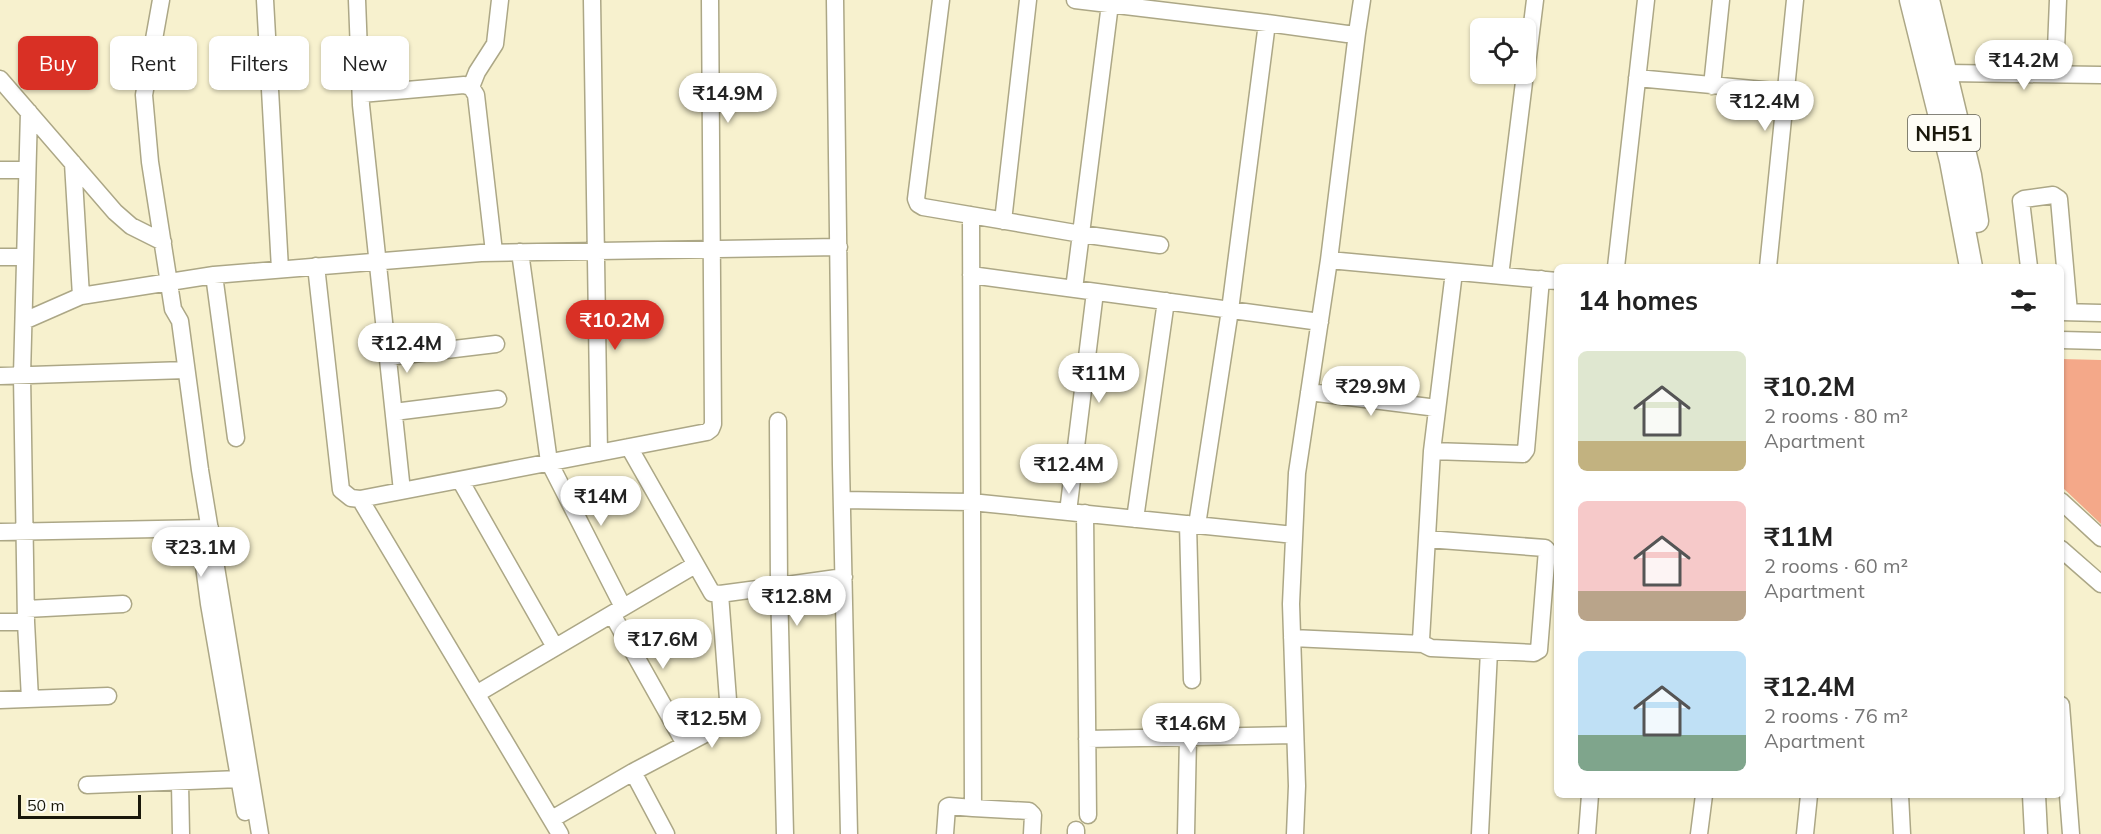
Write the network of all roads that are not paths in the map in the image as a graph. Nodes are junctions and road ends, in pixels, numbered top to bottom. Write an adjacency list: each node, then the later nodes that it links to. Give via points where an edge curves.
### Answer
1 (161, 0): 41 (street, via 144,95)
2 (265, 0): 59 (street)
3 (357, 0): 33 (street)
4 (500, 0): 31 (street, via 495,44)
5 (592, 0): 45 (street)
6 (710, 0): 44 (street)
7 (835, 0): 43 (street)
8 (941, 0): 38 (street, via 916,199 923,207)
9 (1028, 0): 39 (street)
10 (1075, 0): 19 (street)
11 (1362, 0): 23 (street)
12 (1535, 0): 21 (street)
13 (1646, 0): 27 (street)
14 (1721, 0): 30 (street)
15 (1796, 0): 32 (street)
16 (1911, 0): 54 (highway, NH51, via 1951,161)
17 (1928, 0): 24 (highway, NH51)
18 (2058, 0): 25 (street)
19 (1110, 4): 20 (street); 40 (street)
20 (1163, 5): 22 (street)
21 (1533, 18)
22 (1267, 22): 23 (street); 71 (street)
23 (1357, 33): 50 (street)
24 (1947, 73): 25 (street); 55 (highway, NH51)
25 (2055, 74): 26 (street)
26 (2101, 75)
27 (1637, 78): 30 (street); 52 (street)
28 (0, 79): 34 (street)
29 (1525, 84): 63 (street)
30 (1712, 86): 32 (street)
31 (471, 87): 33 (street); 46 (street, via 476,95)
32 (1786, 92): 53 (street)
33 (361, 94): 51 (street)
34 (29, 112): 35 (street); 37 (street)
35 (73, 163): 41 (street, via 115,212 131,226); 69 (street)
36 (0, 170): 37 (street)
37 (27, 170): 49 (street)
38 (971, 215): 39 (street); 62 (street)
39 (1003, 221): 40 (street)
40 (1081, 234): 42 (street); 67 (street)
41 (163, 242): 65 (street)
42 (1160, 245)
43 (839, 247): 44 (street); 96 (street)
44 (712, 249): 45 (street); 89 (street, via 711,429)
45 (596, 251): 47 (street); 91 (street)
46 (494, 252): 47 (street); 51 (street)
47 (519, 252): 92 (street)
48 (0, 256): 49 (street)
49 (25, 257): 74 (street)
50 (1329, 260): 60 (street); 75 (street)
51 (378, 261): 58 (street); 79 (street)
52 (1616, 264)
53 (1768, 264)
54 (1970, 264)
55 (1985, 264)
56 (2029, 264): 57 (street, via 2021,201 2053,195 2059,199)
57 (2063, 264)
58 (316, 266): 59 (street); 95 (street, via 341,490)
59 (280, 269): 61 (street)
60 (1454, 272): 63 (street); 85 (street)
61 (214, 275): 65 (street); 88 (street)
62 (971, 275): 67 (street); 97 (street)
63 (1500, 276): 64 (street)
64 (1549, 280): 90 (street, via 1526,450 1523,454)
65 (168, 282): 69 (street); 80 (street, via 173,309 180,321)
66 (2064, 287): 72 (street)
67 (1074, 289): 68 (street)
68 (1095, 292): 70 (street); 99 (street)
69 (81, 296): 74 (street)
70 (1166, 301): 71 (street); 100 (street)
71 (1230, 310): 75 (street); 101 (street)
72 (2065, 312): 73 (street)
73 (2101, 313)
74 (24, 321): 81 (street)
75 (1320, 322): 83 (street)
76 (2064, 340): 77 (street)
77 (2101, 341)
78 (495, 344): 79 (street)
79 (388, 357): 86 (street)
80 (181, 371): 81 (street); 102 (street)
81 (22, 375): 82 (street); 104 (street)
82 (0, 376)
83 (1309, 392): 85 (street); 105 (street, via 1297,473)
84 (498, 399): 86 (street)
85 (1437, 408): 90 (street)
86 (394, 412): 94 (street)
87 (778, 422): 112 (street)
88 (236, 438)
89 (629, 447): 91 (street); 109 (street)
90 (1432, 451): 107 (street)
91 (599, 453): 92 (street)
92 (549, 462): 93 (street); 115 (street)
93 (460, 480): 94 (street); 121 (street)
94 (402, 491): 95 (street)
95 (360, 499): 124 (street)
96 (842, 500): 97 (street); 110 (street)
97 (971, 502): 99 (street); 142 (street)
98 (2064, 504): 106 (street)
99 (1076, 513): 100 (street); 130 (street)
100 (1135, 519): 101 (street)
101 (1193, 525): 105 (street); 123 (street)
102 (205, 528): 104 (street); 134 (street, via 209,604); 147 (street)
103 (0, 531): 104 (street)
104 (26, 531): 116 (street)
105 (1294, 535): 119 (street)
106 (2101, 538)
107 (1427, 540): 117 (street, via 1545,548); 120 (street)
108 (2064, 552): 111 (street)
109 (695, 565): 113 (street, via 712,593); 115 (street)
110 (844, 577): 112 (street); 151 (street)
111 (2101, 584)
112 (779, 586): 113 (street); 150 (street)
113 (720, 594): 131 (street, via 729,713 724,724)
114 (123, 604): 116 (street)
115 (617, 611): 121 (street); 131 (street)
116 (26, 615): 118 (street); 126 (street)
117 (1550, 615): 122 (street, via 1539,650 1534,653)
118 (0, 622)
119 (1292, 638): 120 (street); 128 (street)
120 (1423, 644): 122 (street, via 1431,648)
121 (555, 647): 124 (street)
122 (1489, 651): 156 (street)
123 (1192, 680)
124 (478, 693): 144 (street)
125 (108, 696): 126 (street)
126 (30, 699): 127 (street)
127 (0, 700)
128 (1295, 735): 129 (street); 155 (street)
129 (1188, 737): 130 (street); 154 (street)
130 (1087, 739): 143 (street)
131 (685, 744): 133 (street)
132 (2064, 744): 162 (street)
133 (633, 772): 144 (street); 149 (street)
134 (240, 779): 135 (street); 146 (street)
135 (180, 783): 136 (street); 145 (street)
136 (87, 785)
137 (1590, 798): 157 (street)
138 (1704, 798): 158 (street)
139 (1809, 798): 159 (street)
140 (1900, 798): 160 (street)
141 (2034, 798): 161 (highway)
142 (974, 808): 152 (street, via 947,807); 153 (street, via 1029,811 1033,815)
143 (1088, 815)
144 (552, 819): 148 (street)
145 (181, 834)
146 (249, 834)
147 (260, 834)
148 (560, 834)
149 (666, 834)
150 (785, 834)
151 (849, 834)
152 (945, 834)
153 (1032, 834)
154 (1186, 834)
155 (1295, 834)
156 (1479, 834)
157 (1587, 834)
158 (1700, 834)
159 (1808, 834)
160 (1902, 834)
161 (2036, 834)
162 (2071, 834)

